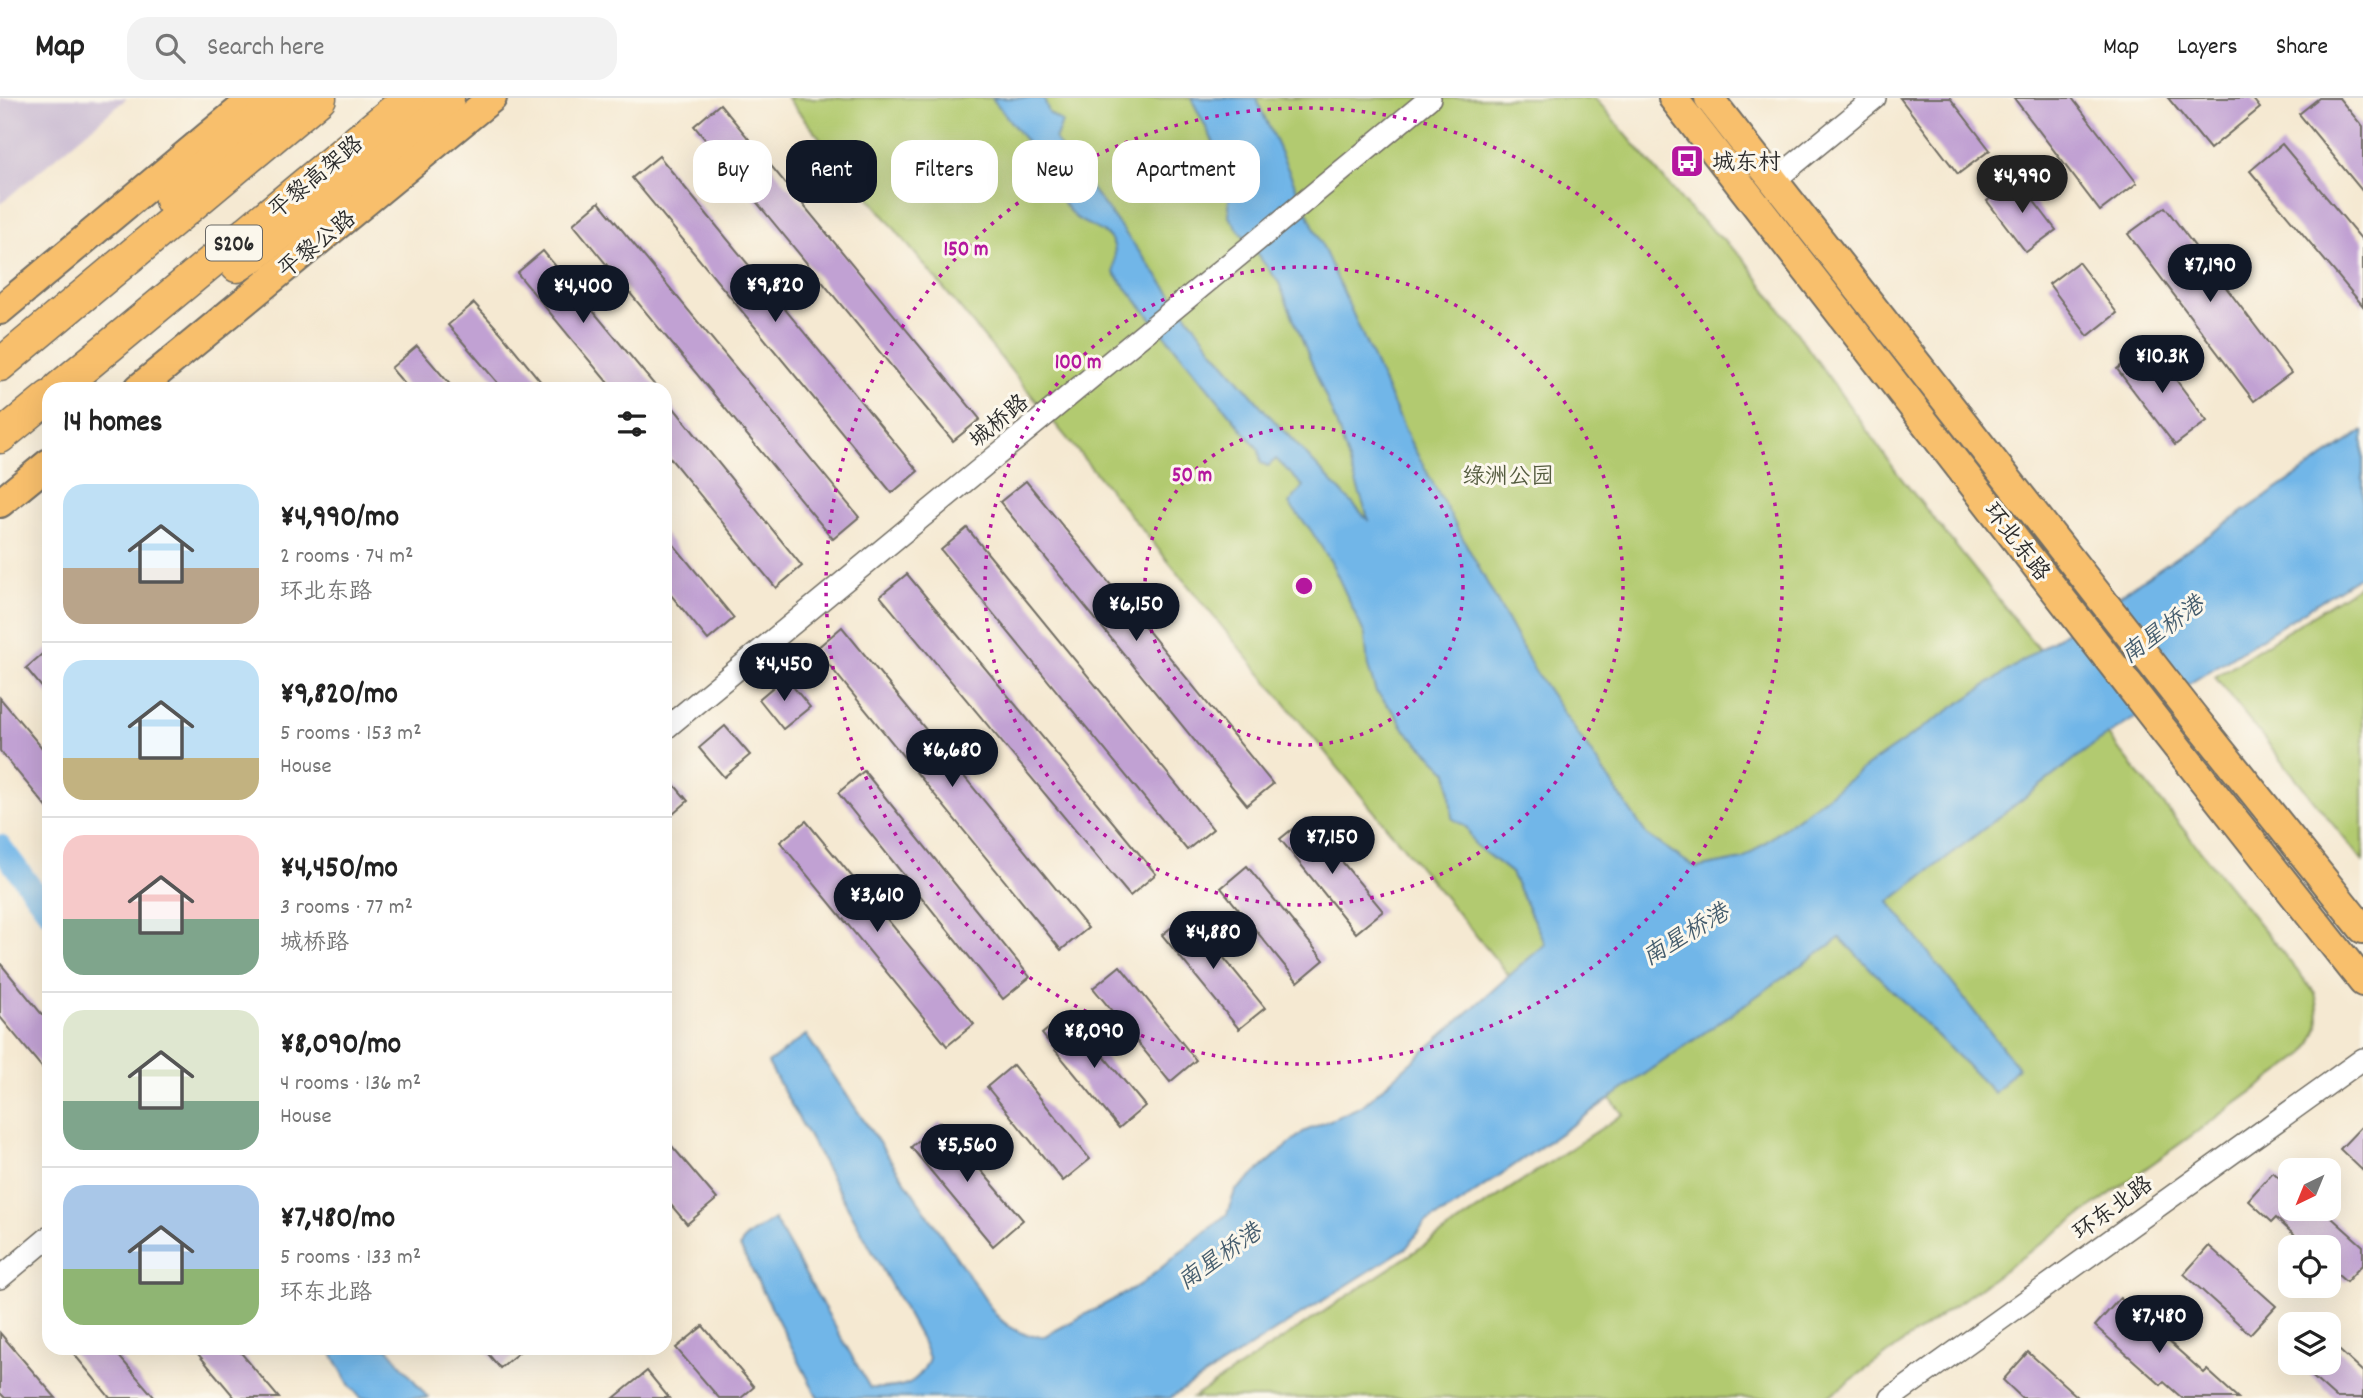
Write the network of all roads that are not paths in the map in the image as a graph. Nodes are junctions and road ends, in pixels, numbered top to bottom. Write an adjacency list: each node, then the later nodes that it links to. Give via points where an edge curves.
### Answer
1 (254, 98): 13 (main road)
2 (284, 98): 12 (highway, via 204,165)
3 (320, 98): 12 (highway, S206)
4 (409, 98): 14 (highway, 平黎高架路 / S206)
5 (448, 98): 14 (highway, via 254,255)
6 (492, 98): 17 (main road, 平黎公路)
7 (1430, 98): 22 (street, 城桥路)
8 (1674, 98): 24 (main road, 环北东路)
9 (1709, 98): 11 (main road, 环北东路)
10 (1875, 98): 11 (street)
11 (1775, 180): 23 (main road, 环北东路)
12 (74, 304): 15 (highway, S206)
13 (0, 310)
14 (111, 345): 16 (highway, 平黎高架路 / S206)
15 (0, 365)
16 (66, 382)
17 (146, 382)
18 (42, 403): 19 (highway)
19 (0, 437)
20 (42, 469): 21 (main road)
21 (0, 503)
22 (672, 723)
23 (2363, 929)
24 (2363, 982)
25 (2363, 1059): 28 (street, 环东北路)
26 (42, 1243): 27 (street)
27 (0, 1278)
28 (1891, 1398)

